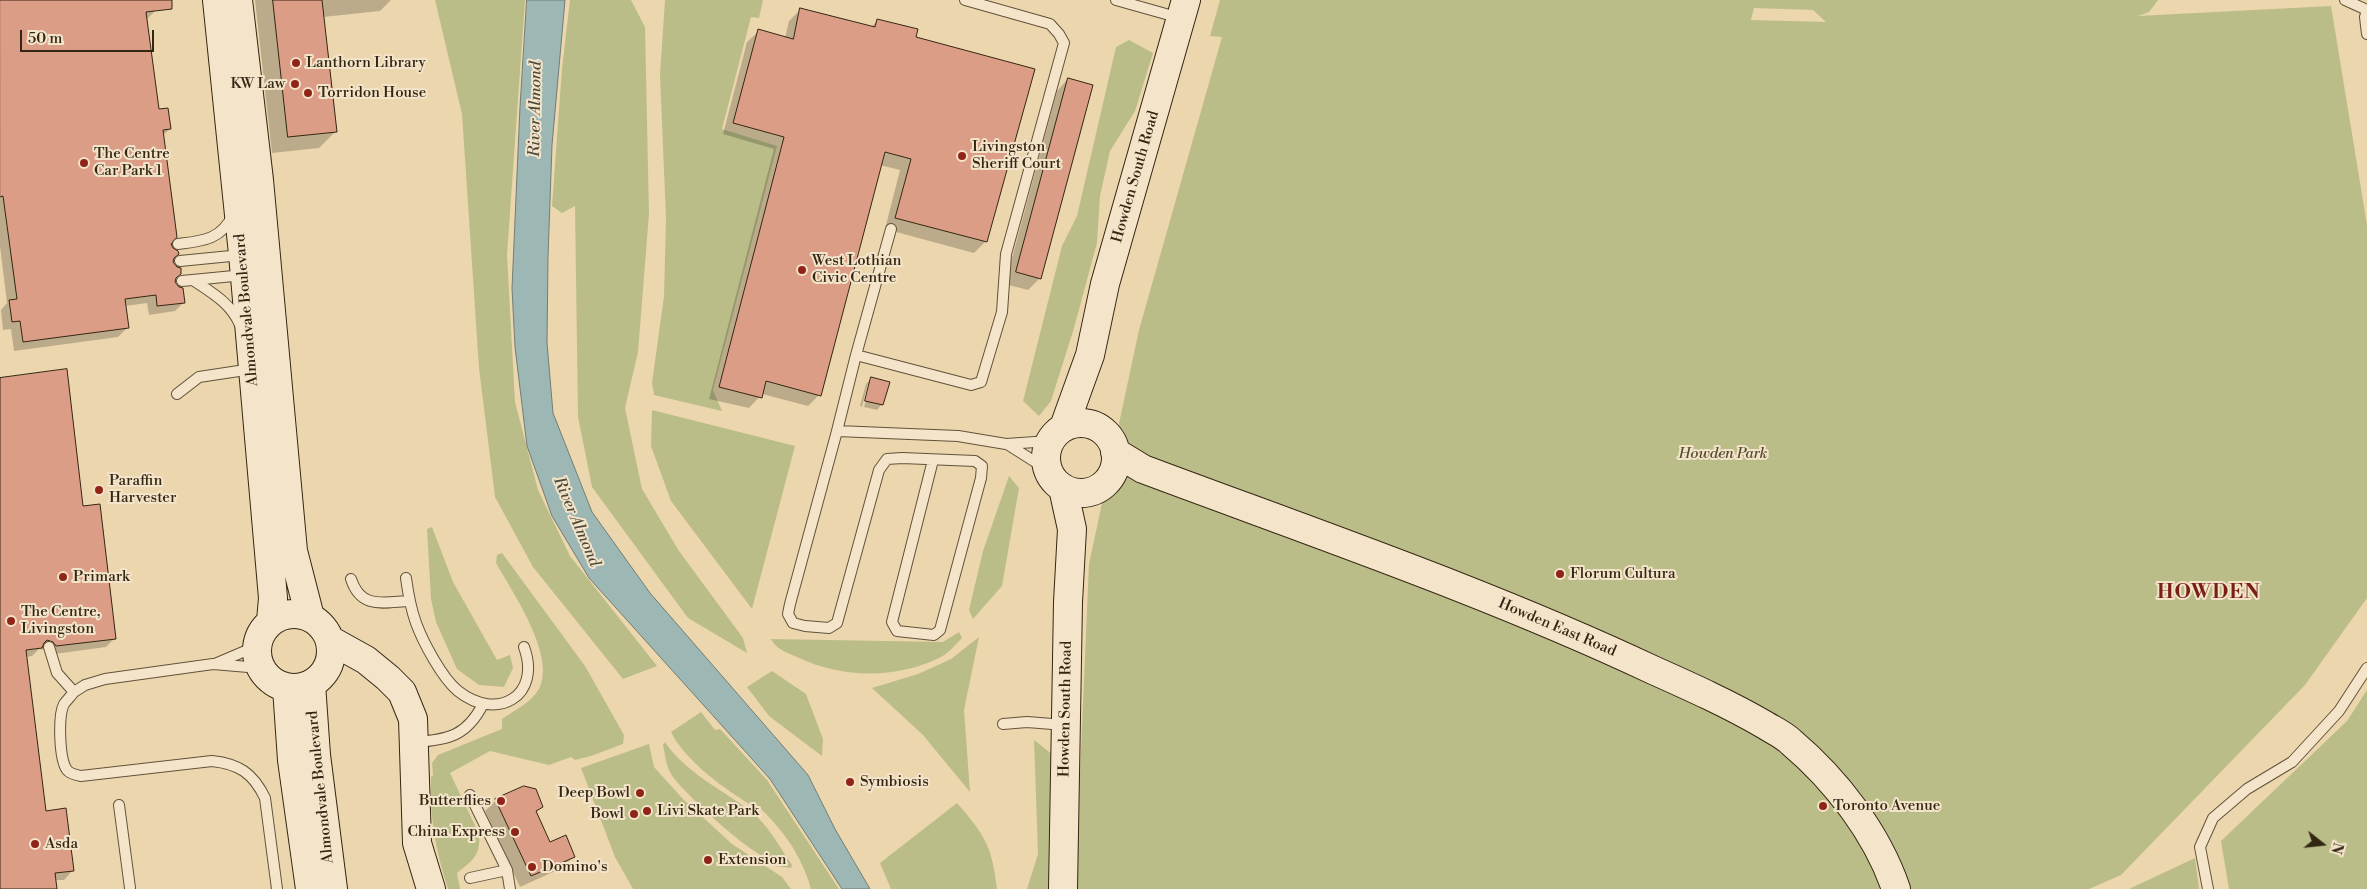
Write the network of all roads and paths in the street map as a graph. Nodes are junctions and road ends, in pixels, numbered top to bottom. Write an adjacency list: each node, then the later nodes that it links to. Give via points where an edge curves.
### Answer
1 (217, 0): 8 (street, Almondvale Boulevard)
2 (238, 0): 12 (street, Almondvale Boulevard)
3 (965, 0): 14 (lane, via 1050,24 1064,43 1006,254 1002,312 993,344 981,382 971,385)
4 (1116, 0): 6 (lane)
5 (2345, 0): 7 (lane, via 2367,10)
6 (1183, 9): 13 (street, Howden South Road, via 1105,284)
7 (2367, 34)
8 (238, 203): 10 (lane, via 221,231 208,240); 12 (street, Almondvale Boulevard)
9 (891, 229): 14 (lane)
10 (178, 244)
11 (180, 262): 12 (lane)
12 (255, 263): 15 (street, Almondvale Boulevard); 15 (lane, via 187,281 220,297 235,314); 29 (street, Almondvale Boulevard, via 293,551)
13 (1090, 355): 17 (street, Howden South Road); 19 (street, Howden South Road)
14 (856, 356): 18 (lane)
15 (251, 359): 16 (lane, via 199,377); 30 (street, Almondvale Boulevard, via 273,598)
16 (177, 394)
17 (1094, 425): 19 (street, via 1073,424); 22 (street, via 1108,436)
18 (837, 431): 20 (lane, via 958,436); 21 (lane, via 790,604 789,619 798,625 830,628 837,622 882,464 892,458)
19 (1057, 434): 20 (lane); 23 (street, Howden South Road, via 1047,450)
20 (1006, 444): 23 (lane)
21 (933, 460): 21 (lane, via 975,460 982,466 981,478 940,630 934,635 906,633 897,631 892,622)
22 (1114, 463): 24 (street, Howden South Road, via 1107,481); 56 (street, Howden East Road, via 1143,469 1494,601 1584,638 1742,711 1790,740 1827,777 1863,822 1889,869)
23 (1056, 479): 24 (street, via 1076,492); 25 (street, Howden South Road)
24 (1091, 492): 25 (street, Howden South Road)
25 (1072, 529): 42 (street, Howden South Road)
26 (406, 578): 28 (lane)
27 (351, 579): 28 (lane, via 360,598 368,601)
28 (410, 600): 40 (lane, via 416,624 444,675 458,690)
29 (310, 617): 30 (street, via 290,614); 31 (street, via 325,630)
30 (271, 621): 34 (street, via 259,637)
31 (330, 640): 37 (street, via 366,660); 38 (street, via 331,656)
32 (48, 647): 39 (lane, via 58,673)
33 (524, 647): 40 (lane, via 530,662 528,679 520,692 506,703)
34 (258, 657): 35 (lane); 35 (lane); 38 (street, via 267,677 276,684)
35 (213, 664): 39 (lane, via 105,679)
36 (2367, 668): 57 (lane, via 2339,711 2292,762 2247,789 2213,818 2200,847)
37 (388, 678): 38 (street, via 361,672); 43 (street, via 402,692 413,719)
38 (308, 681): 44 (street, Almondvale Boulevard)
39 (74, 692): 50 (lane, via 64,703 60,714 61,753 66,769 72,774 81,776 212,761 232,763 244,771 265,798)
40 (483, 704): 43 (lane, via 474,721 464,730 429,741)
41 (1003, 724): 42 (lane)
42 (1066, 725): 55 (street, Howden South Road)
43 (414, 742): 53 (street, via 418,843)
44 (304, 758): 51 (street, Almondvale Boulevard); 52 (street, Almondvale Boulevard)
45 (470, 795): 47 (lane)
46 (119, 805): 49 (lane)
47 (508, 870): 48 (lane); 54 (lane)
48 (470, 878)
49 (130, 888)
50 (277, 889)
51 (310, 889)
52 (333, 889)
53 (431, 889)
54 (510, 889)
55 (1063, 889)
56 (1896, 889)
57 (2208, 889)

